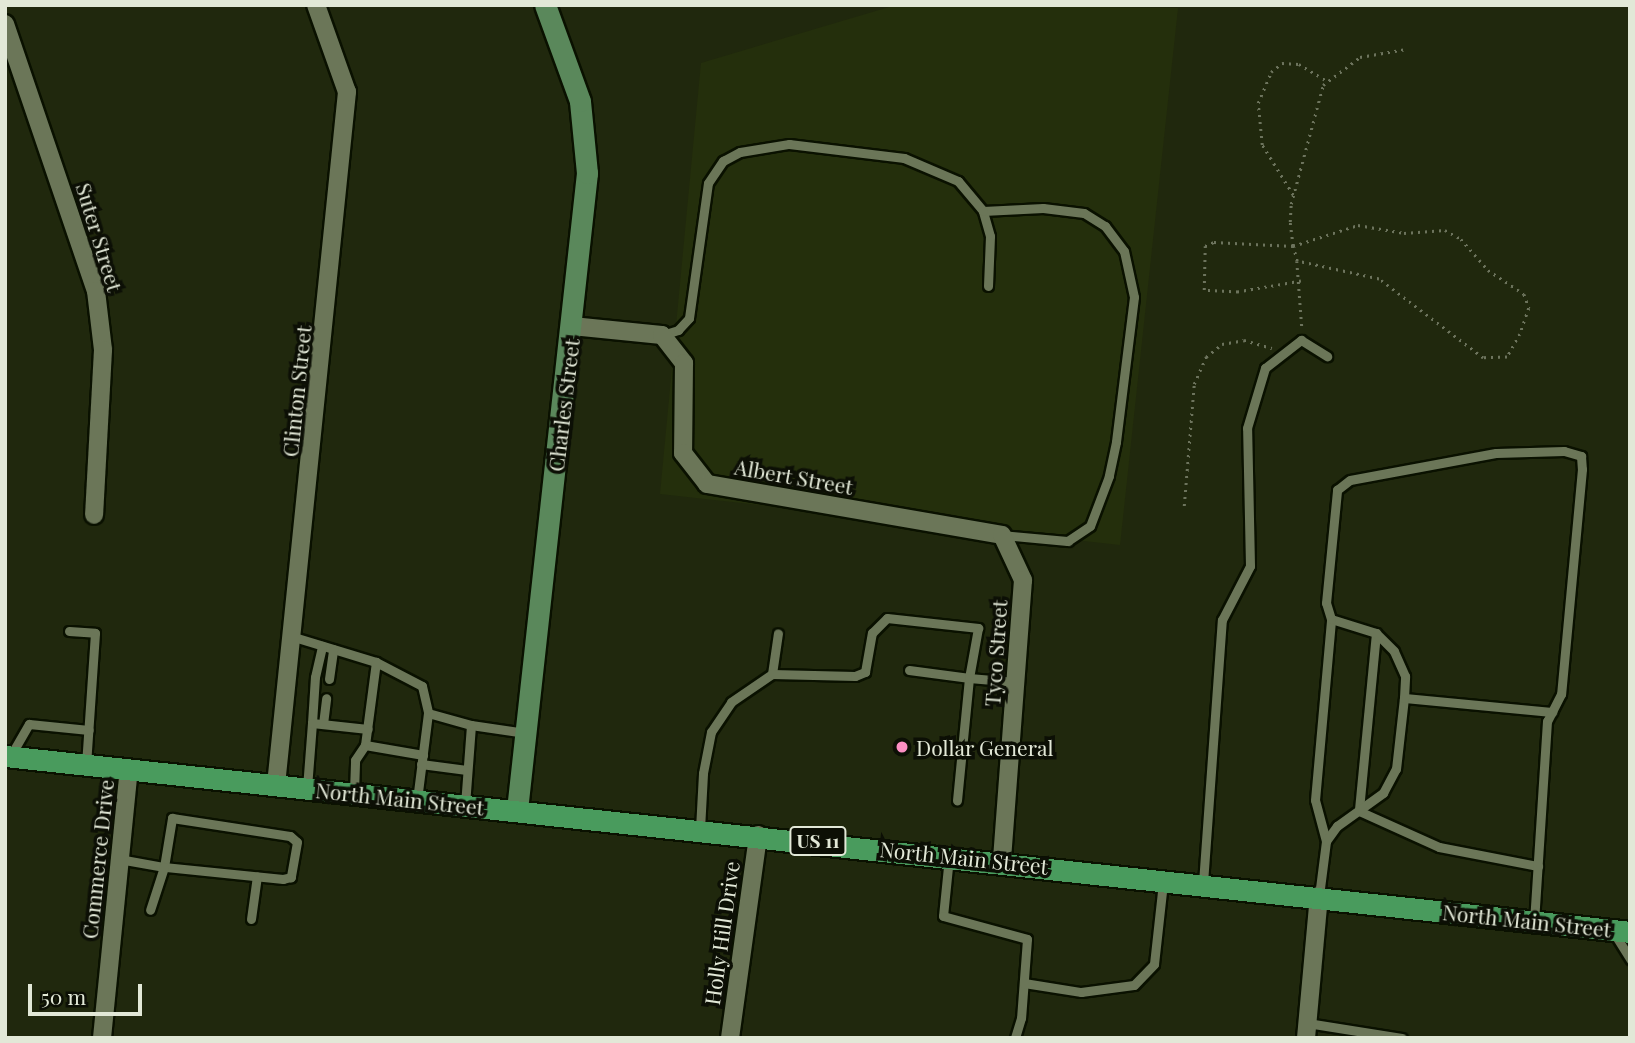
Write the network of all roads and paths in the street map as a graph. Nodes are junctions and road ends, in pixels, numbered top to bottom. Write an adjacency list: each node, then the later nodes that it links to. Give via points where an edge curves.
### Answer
1 (316, 5): 24 (street, Clinton Street, via 347,92)
2 (545, 5): 12 (street, Charles Street, via 580,102 587,173)
3 (5, 24): 18 (street, Suter Street, via 96,290 103,350)
4 (1406, 49): 5 (path, via 1360,57)
5 (1326, 80): 6 (path); 6 (path, via 1299,64 1282,63 1271,72 1258,103 1262,145)
6 (1293, 195): 8 (path)
7 (983, 211): 11 (lane, via 990,236); 13 (lane, via 958,181 904,158 789,144 740,152 723,161 708,183 689,318 678,330); 19 (lane, via 1043,208 1094,218 1124,251 1134,298 1118,430 1109,476 1090,526 1068,541)
8 (1293, 246): 9 (path); 9 (path, via 1358,225 1404,233 1445,230 1461,239 1488,270 1524,294 1528,314 1507,357 1483,358 1378,279); 10 (path, via 1213,242 1205,246 1202,282 1204,290 1220,293)
9 (1297, 261): 10 (path)
10 (1301, 281): 14 (path)
11 (988, 286)
12 (572, 326): 13 (street); 42 (street, Charles Street)
13 (662, 335): 19 (street, Albert Street, via 684,363 683,453 707,484)
14 (1301, 340): 15 (lane); 16 (lane)
15 (1286, 352): 17 (path, via 1244,340 1222,344 1206,357 1194,384); 69 (lane, via 1265,368 1247,428 1250,565 1222,621)
16 (1327, 356)
17 (1184, 506)
18 (93, 514)
19 (1002, 535): 32 (street, Tyco Street, via 1023,580)
20 (1331, 619): 23 (lane); 35 (lane, via 1326,603 1337,490 1350,480 1496,453 1564,451 1580,456 1561,694); 61 (lane, via 1315,800)
21 (69, 631): 41 (lane, via 95,633)
22 (778, 633): 29 (lane)
23 (1376, 634): 34 (lane, via 1405,676); 58 (lane)
24 (294, 638): 25 (lane); 51 (street, Clinton Street)
25 (322, 646): 26 (lane); 37 (lane)
26 (333, 649): 27 (lane); 31 (lane)
27 (376, 662): 36 (lane, via 422,686); 40 (lane)
28 (909, 670): 30 (lane)
29 (772, 674): 30 (lane, via 855,676 865,672 872,633 887,618 978,628); 59 (lane, via 731,702 711,732)
30 (969, 678): 32 (lane); 55 (lane)
31 (329, 679)
32 (1016, 682): 64 (street, Tyco Street)
33 (326, 698): 38 (lane)
34 (1404, 698): 35 (lane); 58 (lane, via 1396,769 1383,793)
35 (1552, 712): 65 (lane, via 1547,721)
36 (428, 713): 39 (lane); 47 (lane, via 429,737)
37 (312, 723): 38 (lane); 52 (lane)
38 (323, 724): 40 (lane)
39 (471, 725): 42 (lane); 44 (lane)
40 (368, 729): 45 (lane)
41 (89, 730): 46 (lane, via 29,724); 48 (lane)
42 (525, 733): 57 (street, Charles Street)
43 (458, 742): 44 (lane)
44 (470, 744): 50 (lane)
45 (365, 746): 47 (lane); 53 (lane, via 355,760)
46 (8, 756): 48 (main road, North Main Street / US 11)
47 (422, 759): 50 (lane); 54 (lane)
48 (86, 764): 49 (main road, North Main Street / US 11)
49 (129, 769): 51 (main road, North Main Street / US 11); 63 (street, Commerce Drive)
50 (467, 770): 56 (lane)
51 (276, 785): 52 (main road, North Main Street / US 11)
52 (307, 788): 53 (main road, North Main Street / US 11)
53 (354, 792): 54 (main road, North Main Street / US 11)
54 (417, 800): 56 (main road, North Main Street / US 11)
55 (957, 800)
56 (464, 805): 57 (main road, North Main Street / US 11)
57 (517, 810): 59 (main road, North Main Street / US 11)
58 (1359, 811): 61 (lane, via 1337,825); 65 (lane, via 1439,847)
59 (700, 829): 60 (main road, North Main Street / US 11)
60 (758, 835): 62 (main road, North Main Street / US 11); 79 (street, Holly Hill Drive)
61 (1326, 841): 70 (lane)
62 (949, 856): 64 (main road, North Main Street / US 11); 76 (lane, via 943,916 1027,939)
63 (119, 859): 66 (lane); 78 (street, Commerce Drive)
64 (1002, 861): 68 (main road, North Main Street / US 11)
65 (1538, 866): 73 (lane)
66 (164, 867): 67 (lane); 67 (lane, via 172,818 290,836 297,842 290,877); 71 (lane)
67 (257, 876): 72 (lane)
68 (1164, 879): 69 (main road, North Main Street / US 11); 76 (lane, via 1154,964 1134,985 1081,992)
69 (1203, 883): 70 (main road, North Main Street / US 11)
70 (1319, 896): 73 (main road, North Main Street / US 11); 77 (street)
71 (150, 910)
72 (251, 919)
73 (1534, 921): 74 (main road, North Main Street / US 11)
74 (1621, 931): 75 (lane)
75 (1630, 959)
76 (1024, 983): 80 (lane)
77 (1306, 1030): 81 (lane)
78 (102, 1038)
79 (730, 1038)
80 (1014, 1038)
81 (1402, 1038)

